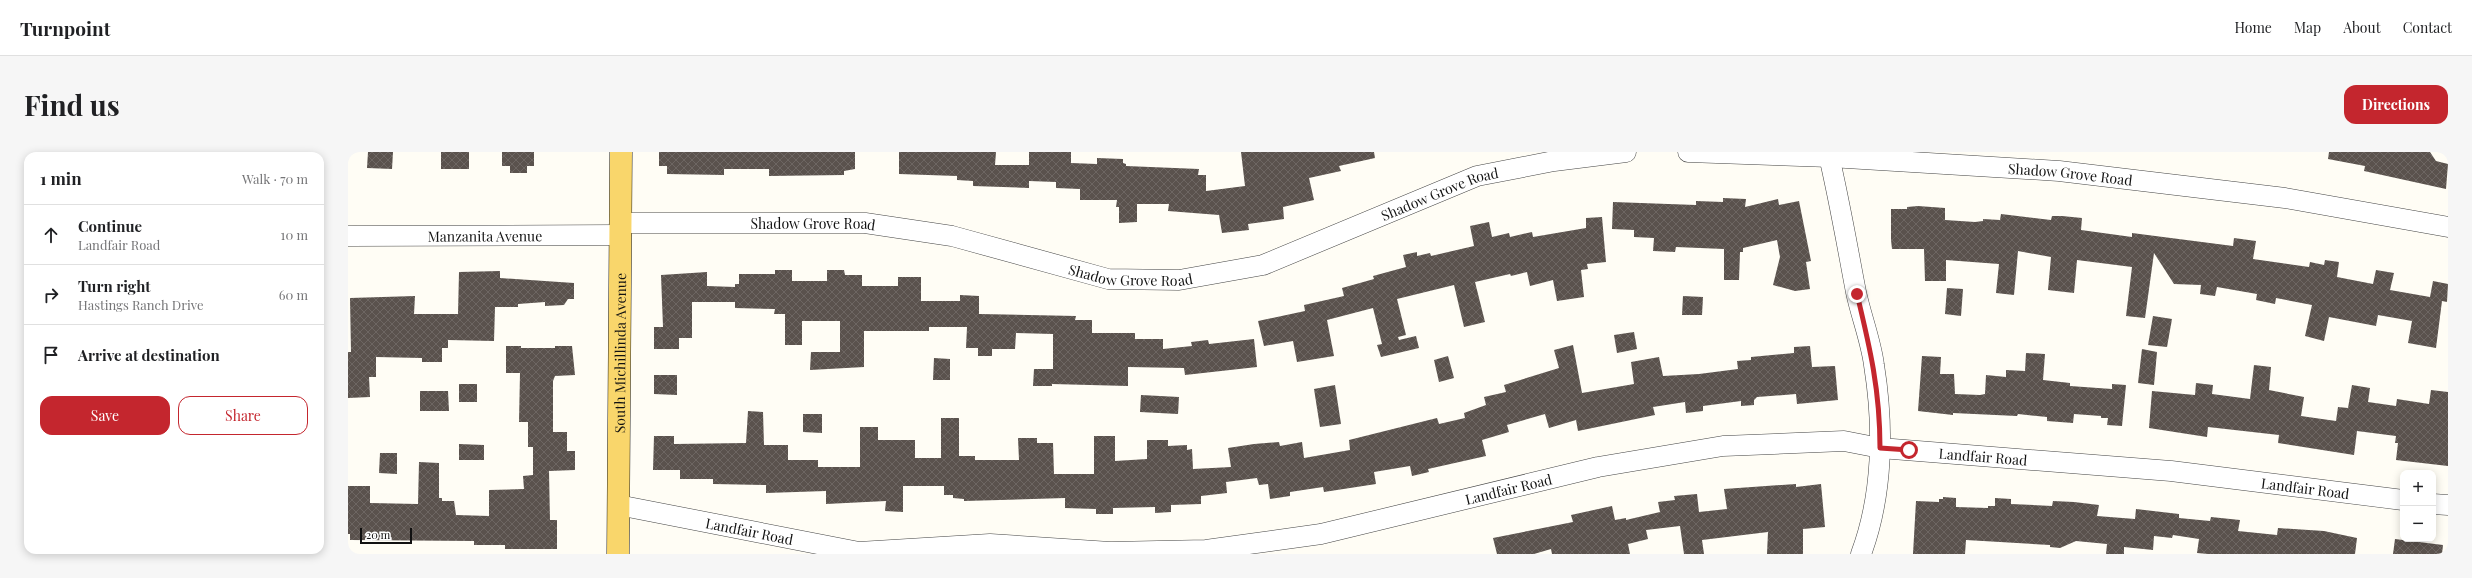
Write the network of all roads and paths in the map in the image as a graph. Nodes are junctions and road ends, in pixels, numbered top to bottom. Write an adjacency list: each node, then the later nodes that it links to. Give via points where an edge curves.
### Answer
1 (621, 152): 6 (main road, South Michillinda Avenue)
2 (1626, 152): 6 (street, Shadow Grove Road, via 1554,161 1477,176 1263,264 1179,280 1108,278 952,236 865,223)
3 (1688, 152): 4 (street, Shadow Grove Road)
4 (1829, 154): 5 (street, Shadow Grove Road, via 2060,171 2285,198); 8 (street, via 1874,364 1880,414)
5 (2448, 227)
6 (621, 229): 7 (street, Manzanita Avenue); 11 (main road, South Michillinda Avenue)
7 (348, 236)
8 (1880, 448): 9 (street, Landfair Road, via 2171,471); 11 (street, Landfair Road, via 1844,441 1723,446 1598,467 1321,534 1206,550 1110,552 990,544 859,552); 14 (street, via 1872,524)
9 (2400, 500)
10 (2436, 504): 12 (street)
11 (618, 505): 13 (main road, South Michillinda Avenue)
12 (2448, 506)
13 (618, 554)
14 (1861, 554)

